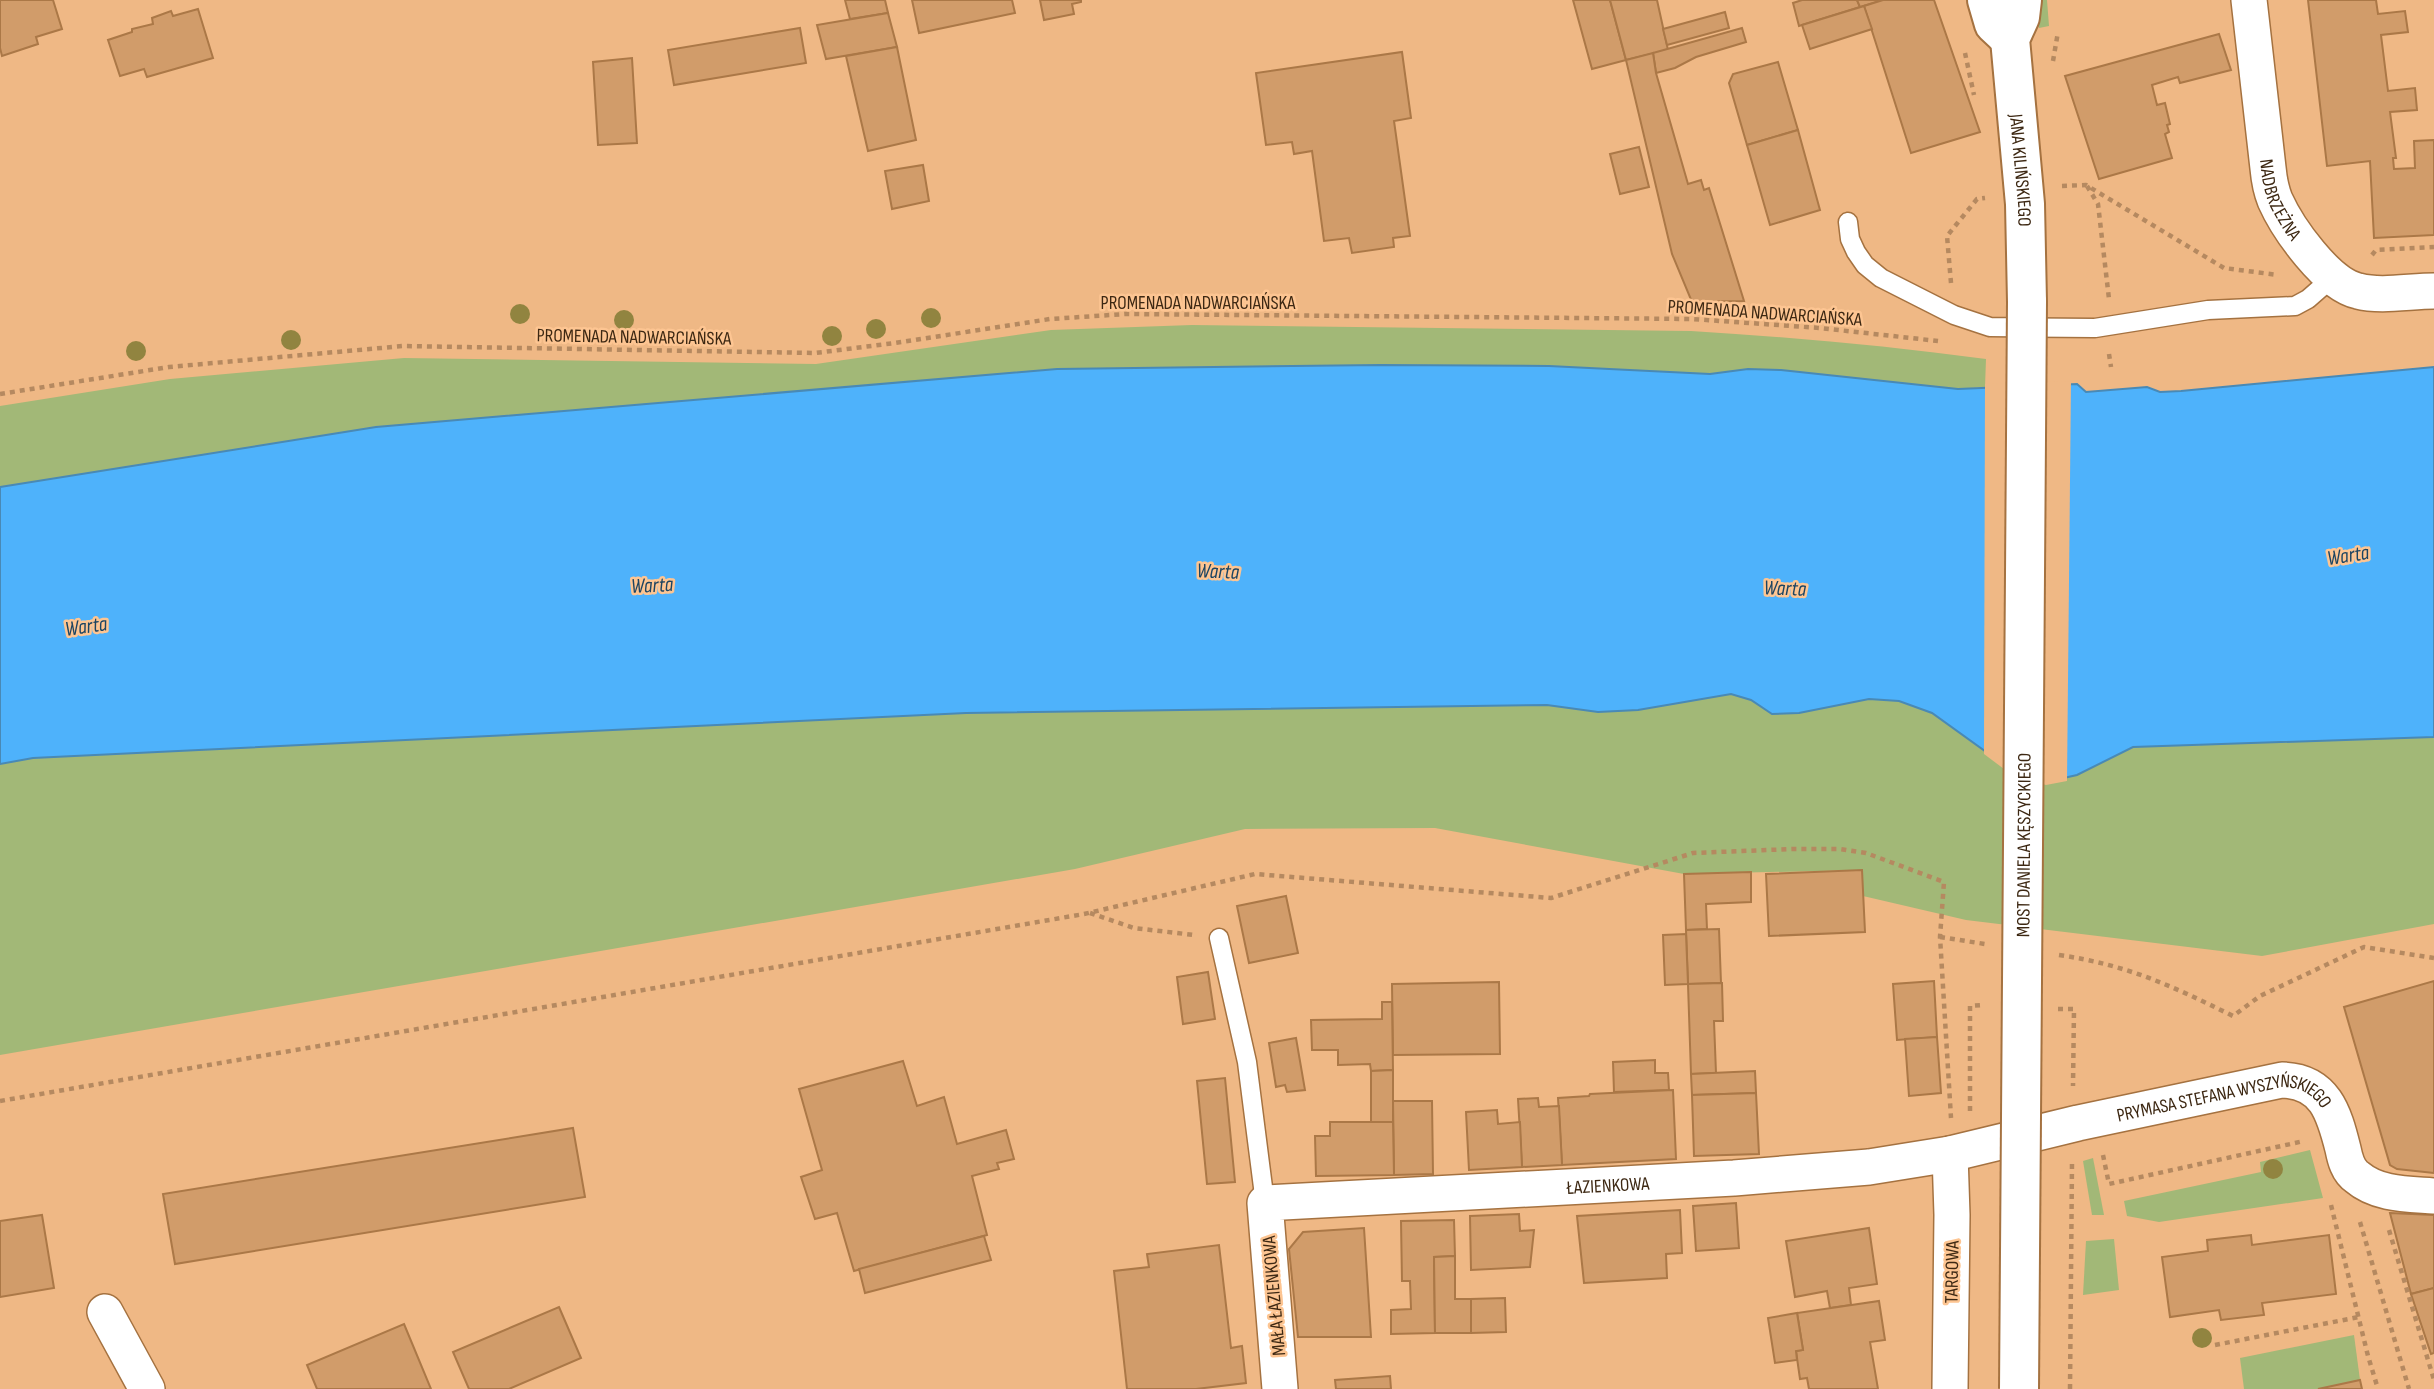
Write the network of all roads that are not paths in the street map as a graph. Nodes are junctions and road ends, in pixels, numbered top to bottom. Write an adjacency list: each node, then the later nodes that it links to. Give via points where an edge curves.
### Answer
1 (1987, 0): 4 (street, via 1994,24)
2 (2022, 0): 4 (street, JANA KILIŃSKIEGO)
3 (2249, 0): 6 (street, NADBRZEŻNA, via 2270,185 2281,211)
4 (2010, 38): 8 (street, JANA KILIŃSKIEGO, via 2025,204)
5 (1848, 222): 6 (lane, via 1856,253 1881,278 1939,308 1990,327 2095,328 2182,313 2295,306)
6 (2332, 278): 7 (street, NADBRZEŻNA, via 2359,291)
7 (2434, 290)
8 (2027, 302): 17 (street, MOST DANIELA KĘSZYCKIEGO, bridge)
9 (1219, 938): 12 (lane, via 1247,1062)
10 (1951, 1141): 11 (street, PRYMASA STEFANA WYSZYŃSKIEGO, via 2297,1080 2310,1085 2328,1105 2346,1162 2342,1187); 12 (street, ŁAZIENKOWA, via 1870,1167); 16 (street, TARGOWA)
11 (2434, 1196)
12 (1265, 1203): 15 (street, MAŁA ŁAZIENKOWA)
13 (105, 1312): 14 (street)
14 (147, 1389)
15 (1280, 1389)
16 (1950, 1389)
17 (2019, 1389)

